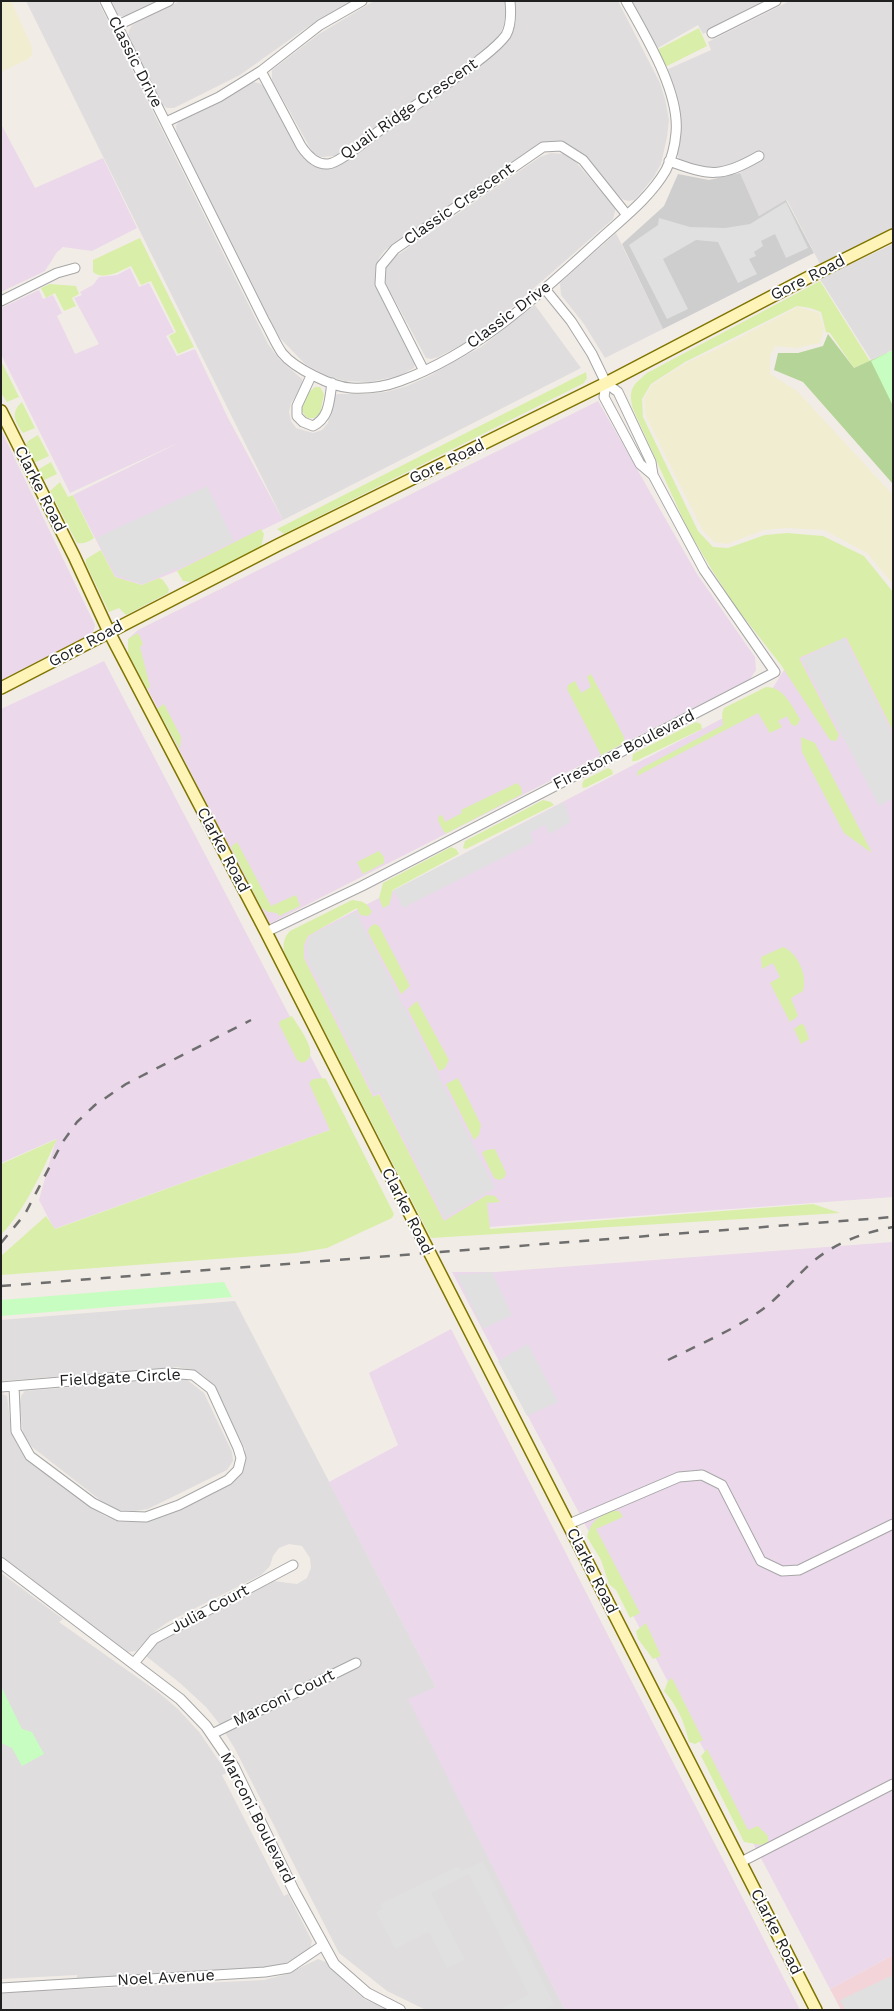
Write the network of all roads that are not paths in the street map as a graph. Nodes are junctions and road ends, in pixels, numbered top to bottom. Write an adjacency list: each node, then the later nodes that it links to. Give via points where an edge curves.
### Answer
1 (105, 1): 7 (street, Classic Drive)
2 (170, 1): 7 (street)
3 (362, 1): 9 (street, Classic Drive, via 320,25)
4 (510, 1): 9 (street, Quail Ridge Crescent, via 507,34 496,47 339,160 328,164 308,156)
5 (626, 1): 12 (street, Classic Drive, via 668,84 675,108 676,133)
6 (776, 1): 8 (street)
7 (116, 26): 10 (street, Classic Drive)
8 (712, 33)
9 (261, 71): 10 (street, Classic Drive, via 218,97)
10 (166, 122): 19 (street, Classic Drive, via 283,354)
11 (759, 156): 12 (street, via 727,172 709,173)
12 (669, 161): 13 (street, Classic Drive, via 653,189)
13 (627, 215): 16 (street, Classic Drive); 18 (street, Classic Crescent, via 583,160 561,146 543,147 395,249 381,266 380,284)
14 (893, 235): 20 (main road, Gore Road)
15 (75, 268): 17 (street, via 57,273)
16 (545, 289): 18 (street, Classic Drive, via 488,334); 20 (street, Firestone Boulevard, via 571,321)
17 (1, 301)
18 (424, 370): 21 (street, Classic Drive, via 376,388)
19 (311, 376): 21 (street, Classic Drive); 21 (street, via 297,406 297,416 313,426 323,421)
20 (606, 383): 23 (street, Firestone Boulevard, via 618,392 651,462); 23 (street, Firestone Boulevard, via 604,397 640,464); 24 (main road, Gore Road)
21 (332, 384)
22 (1, 411): 24 (main road, Clarke Road)
23 (653, 475): 26 (street, Firestone Boulevard, via 704,570 775,672 362,886)
24 (109, 632): 25 (main road, Gore Road); 26 (main road, Clarke Road)
25 (1, 688)
26 (266, 932): 29 (main road, Clarke Road)
27 (14, 1386): 27 (street, Fieldgate Circle, via 168,1373 193,1375 211,1389 215,1397 240,1453 238,1470 228,1480 179,1505 146,1517 119,1516 93,1503 30,1456 16,1431); 28 (street, Fieldgate Circle)
28 (1, 1387)
29 (569, 1524): 30 (street, via 679,1477 702,1475 722,1485 761,1561 782,1571 799,1570); 37 (main road, Clarke Road)
30 (893, 1524)
31 (1, 1563): 33 (street, Marconi Boulevard)
32 (293, 1565): 33 (street, Julia Court, via 154,1639)
33 (134, 1663): 35 (street, Marconi Boulevard, via 180,1699)
34 (356, 1663): 35 (street, Marconi Court)
35 (212, 1734): 38 (street, Marconi Boulevard, via 234,1767)
36 (893, 1784): 37 (street)
37 (741, 1862): 41 (main road, Clarke Road)
38 (323, 1945): 39 (street, Noel Avenue, via 289,1968 265,1972); 40 (street, Marconi Boulevard, via 334,1964 366,1993)
39 (1, 1988)
40 (400, 2010)
41 (816, 2010)

